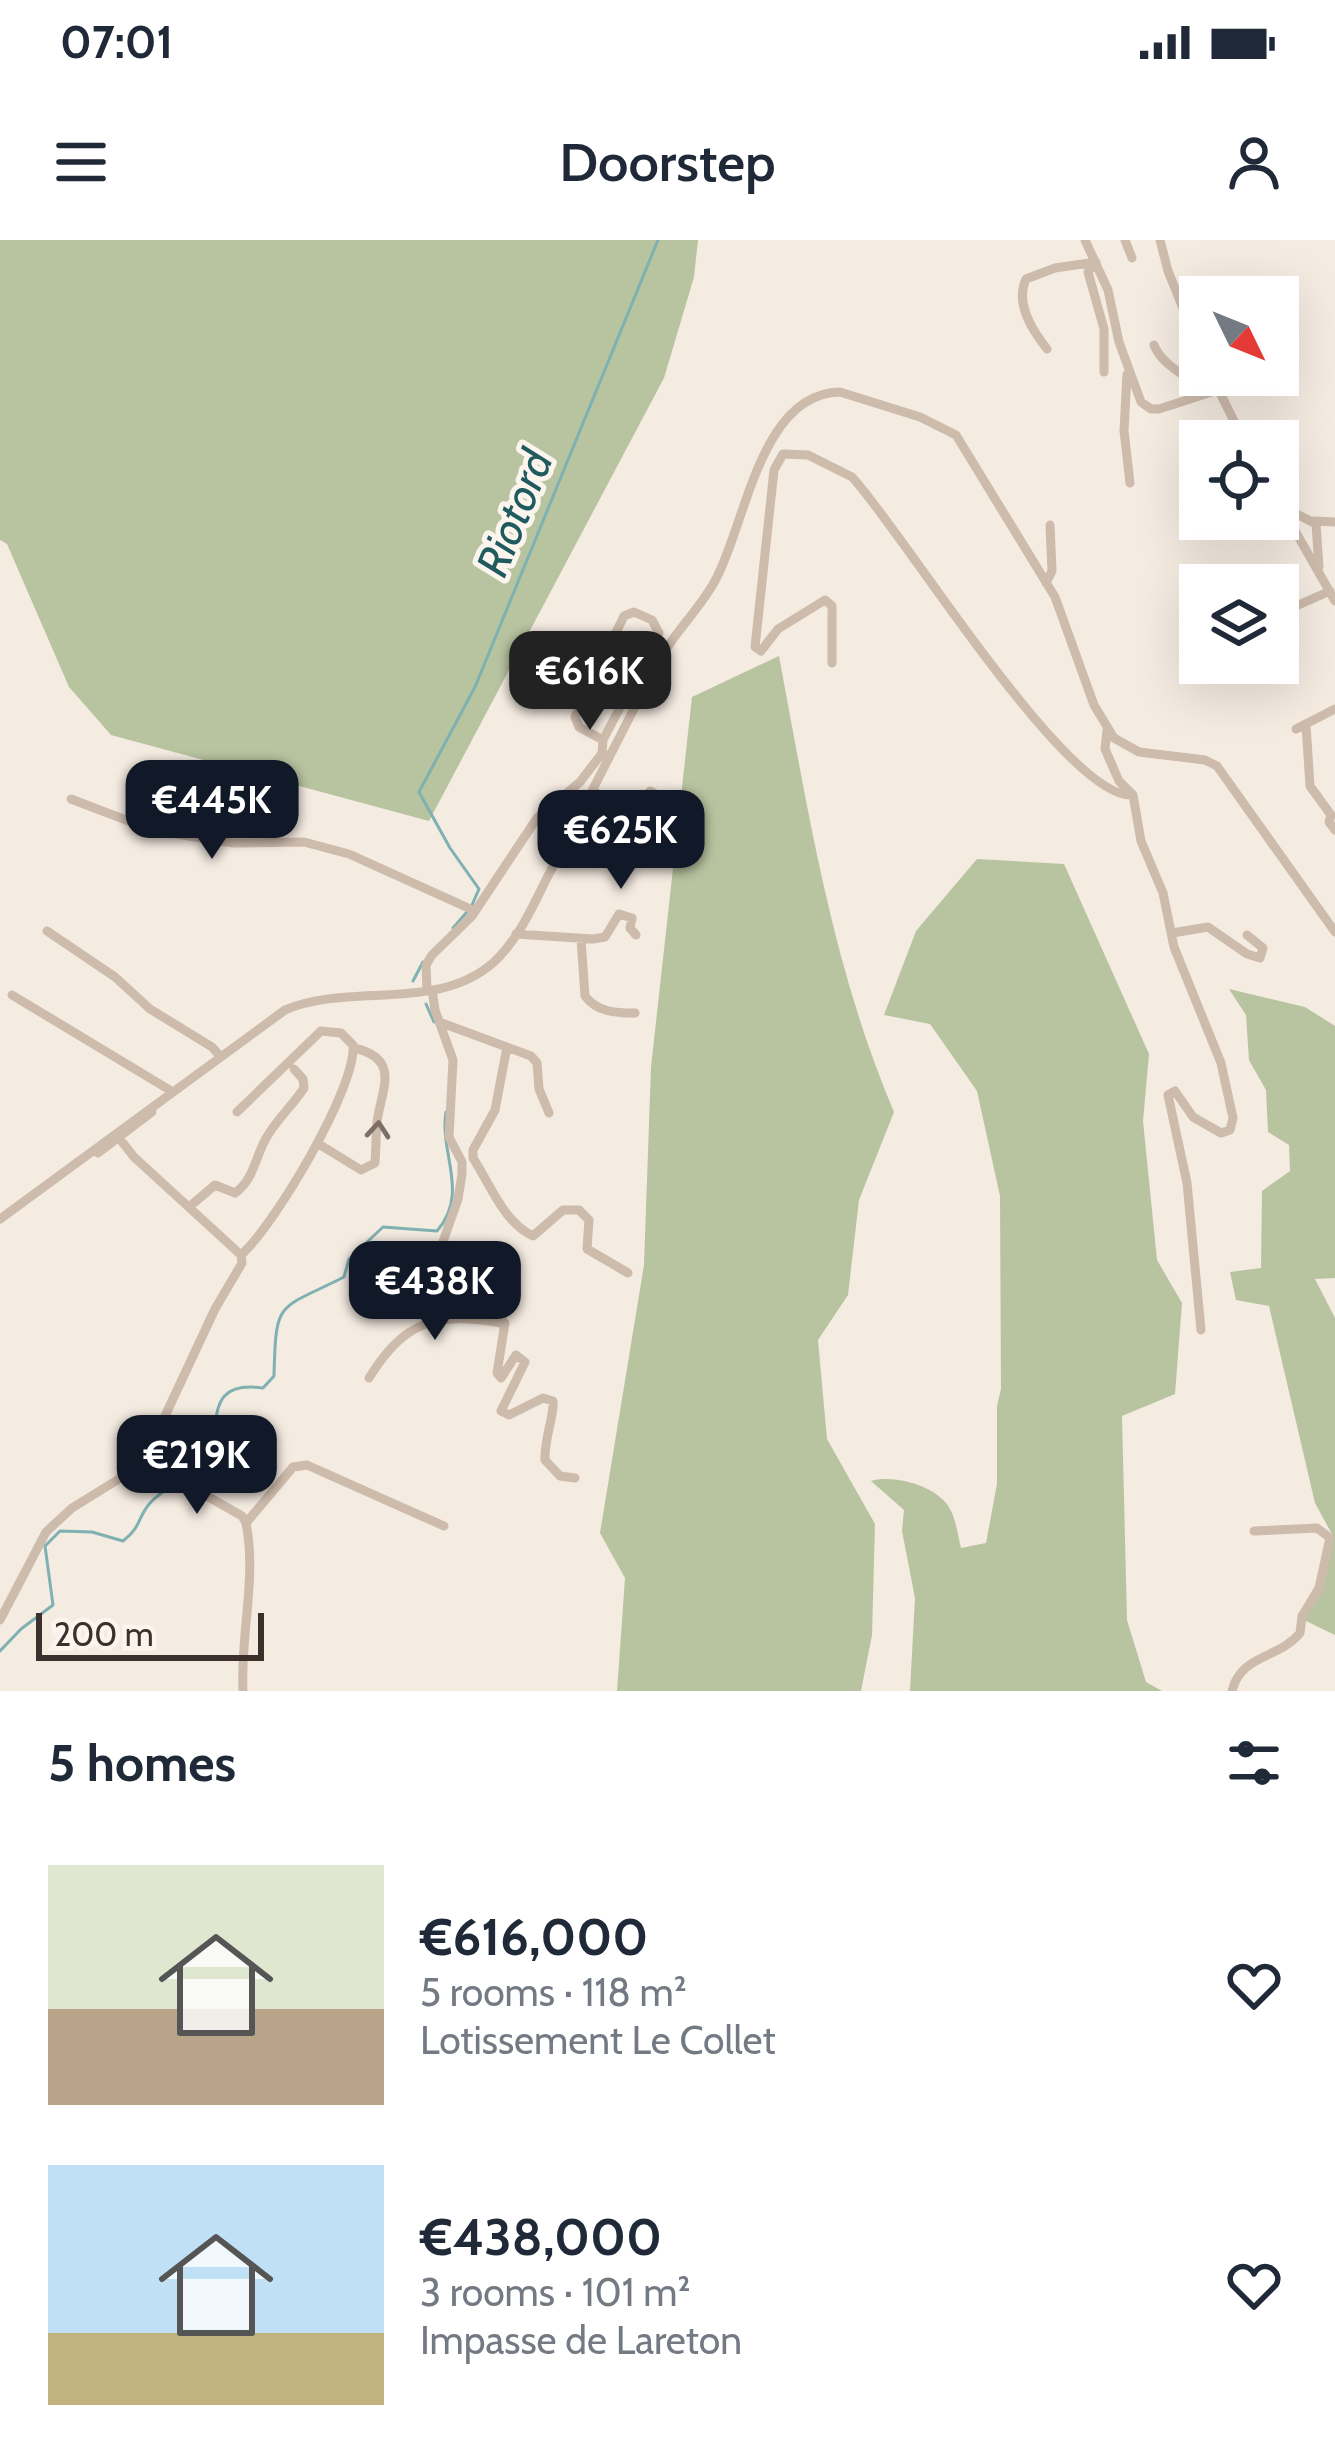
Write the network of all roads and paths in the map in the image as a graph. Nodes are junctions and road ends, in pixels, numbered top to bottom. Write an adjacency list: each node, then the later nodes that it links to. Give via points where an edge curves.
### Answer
1 (1074, 240): 4 (street)
2 (1125, 240): 5 (street)
3 (1160, 240): 7 (street)
4 (1086, 242): 6 (street)
5 (1132, 257)
6 (1096, 262): 9 (street, via 1031,275 1022,286 1024,309); 10 (street); 12 (street, via 1088,282 1104,329)
7 (1179, 298)
8 (1154, 346): 11 (street)
9 (1047, 349)
10 (1128, 368): 13 (street, via 1150,409); 14 (street)
11 (1179, 370)
12 (1104, 372)
13 (1184, 396)
14 (1130, 483)
15 (1299, 514): 16 (street)
16 (1310, 520): 17 (street); 19 (street); 20 (street)
17 (1335, 522)
18 (1049, 525): 23 (street)
19 (1299, 526)
20 (1317, 533): 22 (street); 24 (street)
21 (1299, 535): 22 (street)
22 (1302, 540): 24 (street)
23 (1046, 583): 28 (street); 30 (street, via 950,429 840,392 817,395 776,434 716,580)
24 (1329, 584): 25 (street)
25 (1299, 602)
26 (832, 663): 32 (street, via 832,607 825,600 778,629 761,651 755,647 772,482 783,454 808,455 853,477 1030,715 1093,777)
27 (1335, 709): 35 (street, via 1301,727 1310,786)
28 (1107, 730): 32 (street, via 1105,748); 39 (street, via 1139,752 1217,766)
29 (603, 740): 29 (street, via 659,633 634,613 624,616 575,717); 30 (street)
30 (604, 759): 31 (street); 37 (street, via 537,818)
31 (593, 790): 33 (street, via 626,817 650,791); 41 (street)
32 (1133, 795): 40 (street)
33 (659, 796)
34 (71, 799): 37 (street, via 152,830 233,843 304,842 349,854)
35 (1333, 814): 36 (street)
36 (1335, 830)
37 (472, 909): 45 (street, via 426,965)
38 (47, 932): 51 (street)
39 (1335, 932)
40 (1172, 933): 43 (street, via 1208,927 1260,958 1263,948); 63 (street, via 1222,1063 1234,1124 1221,1133 1192,1118 1175,1091 1168,1095 1187,1183)
41 (516, 934): 44 (street); 45 (street, via 479,973)
42 (636, 935): 44 (street, via 629,914 619,914 605,937)
43 (1247, 935)
44 (581, 939): 47 (street, via 585,996 596,1007)
45 (430, 990): 48 (street); 51 (street, via 292,1007)
46 (13, 995): 53 (street)
47 (634, 1013)
48 (441, 1023): 49 (street); 62 (street, via 453,1060 449,1137 462,1174 439,1252)
49 (507, 1047): 55 (street, via 538,1064); 61 (street, via 495,1110 473,1158 525,1232 541,1233 563,1210 579,1210 589,1220 587,1249)
50 (354, 1048): 54 (street, via 341,1033 322,1031); 57 (street); 57 (street, one-way to 50, via 361,1170 375,1163 388,1082 369,1053)
51 (220, 1056): 53 (street)
52 (293, 1069): 58 (street, via 304,1088 240,1190 215,1184)
53 (173, 1092): 56 (street); 56 (street)
54 (237, 1112)
55 (549, 1113)
56 (115, 1137): 58 (street); 59 (street)
57 (317, 1143): 60 (street)
58 (189, 1208): 60 (street)
59 (0, 1219)
60 (241, 1255): 65 (street)
61 (628, 1273)
62 (505, 1323): 64 (street, via 428,1322 394,1342); 66 (street, via 497,1373 506,1375 516,1355 525,1362 501,1411 553,1401 545,1460 560,1476)
63 (1201, 1330)
64 (369, 1378)
65 (150, 1448): 67 (street); 70 (street, via 46,1532)
66 (575, 1478)
67 (246, 1523): 68 (street, via 302,1464); 71 (street)
68 (444, 1526)
69 (1254, 1531): 72 (street, via 1317,1528 1330,1538 1300,1633 1244,1668)
70 (0, 1620)
71 (243, 1691)
72 (1232, 1691)

